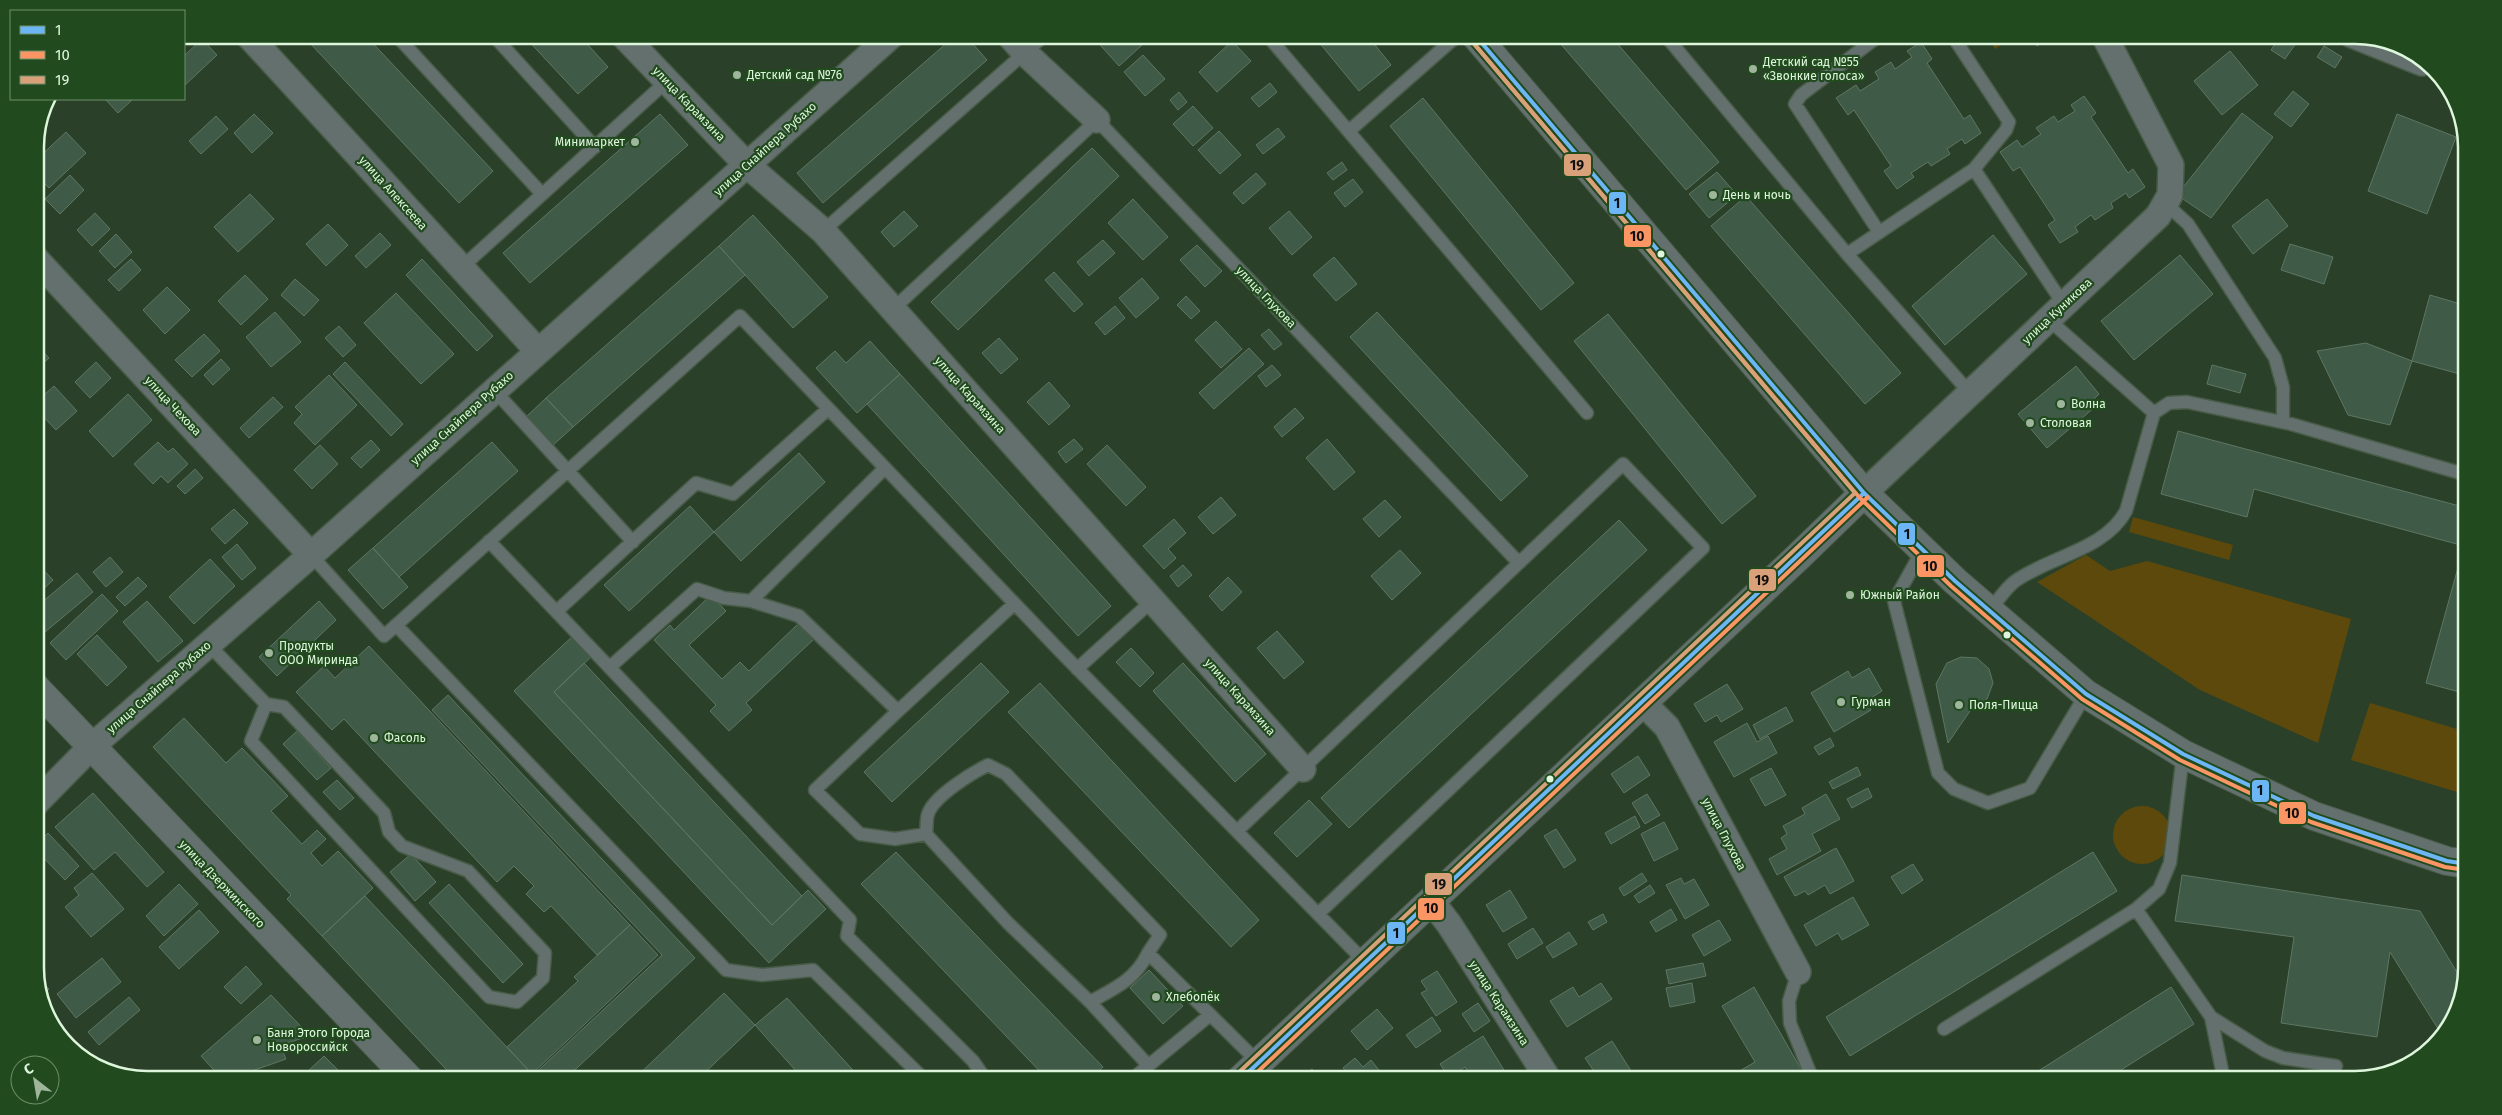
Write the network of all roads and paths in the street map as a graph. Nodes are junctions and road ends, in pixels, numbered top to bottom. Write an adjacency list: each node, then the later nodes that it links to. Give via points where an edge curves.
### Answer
1 (264, 44): 28 (street, улица Алексеева)
2 (404, 44): 22 (lane)
3 (501, 44): 19 (lane)
4 (631, 44): 16 (street, улица Карамзина)
5 (882, 44): 20 (street, улица Снайпера Рубахо)
6 (1017, 44): 17 (street, улица Глухова); 24 (lane)
7 (1275, 44): 18 (lane)
8 (1448, 44): 18 (lane)
9 (1482, 44): 41 (street)
10 (1672, 44): 26 (lane)
11 (1868, 44): 25 (lane, via 1796,99 1795,104)
12 (1958, 44): 21 (lane, via 2009,122)
13 (2109, 44): 23 (street, улица Куникова, via 2171,165 2170,195)
14 (2382, 47): 15 (street)
15 (2397, 53)
16 (666, 82): 19 (lane); 20 (street, улица Карамзина)
17 (1097, 120): 29 (lane); 46 (lane, улица Глухова)
18 (1349, 131): 35 (lane)
19 (595, 147): 22 (lane)
20 (748, 165): 24 (street, улица Карамзина); 31 (street, улица Снайпера Рубахо)
21 (1974, 170): 25 (lane); 30 (lane)
22 (542, 194): 28 (lane)
23 (2165, 203): 30 (street, улица Куникова, via 2158,216); 37 (lane, via 2188,224 2275,358 2283,387)
24 (823, 231): 29 (street, улица Карамзина)
25 (1879, 232): 26 (lane)
26 (1847, 254): 33 (lane)
27 (44, 268): 45 (street, улица Чехова)
28 (461, 268): 31 (street, улица Алексеева)
29 (893, 309): 47 (street, улица Карамзина)
30 (2056, 312): 33 (street, улица Куникова); 36 (lane)
31 (537, 350): 32 (street, улица Снайпера Рубахо)
32 (494, 390): 39 (lane); 45 (street, улица Снайпера Рубахо)
33 (1970, 393): 41 (street, улица Куникова)
34 (828, 409): 38 (lane); 39 (lane, via 740,316); 43 (lane, via 733,494 696,483)
35 (1587, 413)
36 (2154, 413): 37 (lane, via 2169,404 2188,402); 51 (lane, via 2121,521 2100,539 2014,582)
37 (2283, 422): 40 (lane)
38 (885, 468): 48 (lane); 49 (lane)
39 (567, 472): 42 (lane); 43 (lane)
40 (2458, 472)
41 (1864, 493): 44 (street); 58 (street, улица Куникова)
42 (489, 541): 50 (lane); 52 (lane)
43 (633, 542): 50 (lane)
44 (1922, 551): 51 (street); 56 (lane, via 1894,602 1938,773 1954,789 1988,802 2030,788)
45 (310, 555): 52 (lane, via 384,636); 53 (street, улица Снайпера Рубахо)
46 (1519, 562): 63 (lane); 70 (lane, via 1622,464 1703,548)
47 (1153, 600): 55 (lane); 63 (street, улица Карамзина)
48 (751, 601): 54 (lane, via 696,590); 60 (lane, via 799,616)
49 (1014, 604): 55 (lane); 60 (lane)
50 (557, 611): 54 (lane)
51 (1989, 611): 56 (street)
52 (396, 625): 81 (lane, via 726,970 762,975 814,970)
53 (208, 644): 59 (lane); 61 (street, улица Снайпера Рубахо)
54 (610, 667): 82 (lane, via 850,920 847,936)
55 (1077, 669): 65 (lane)
56 (2086, 694): 62 (street)
57 (44, 697): 61 (street, улица Дзержинского)
58 (1642, 702): 68 (street, улица Куникова); 73 (street, улица Глухова, via 1667,727)
59 (266, 704): 59 (lane, via 284,707 384,813 389,832 402,846 468,871 545,953 543,978 517,1002 489,997 251,741)
60 (898, 711): 66 (lane, via 815,790 860,834 895,839)
61 (91, 747): 64 (street, улица Снайпера Рубахо); 80 (street, улица Дзержинского)
62 (2183, 754): 67 (street, via 2314,816); 69 (lane, via 2170,863 2159,889)
63 (1303, 768): 65 (lane)
64 (44, 795)
65 (1237, 831): 70 (lane)
66 (926, 834): 71 (lane, via 928,813 967,775 988,765 1006,774 1160,935); 74 (lane, via 1008,923)
67 (2458, 863)
68 (1432, 902): 72 (street, улица Куникова); 86 (street, улица Карамзина)
69 (2136, 910): 76 (lane); 77 (lane)
70 (1318, 914): 72 (lane)
71 (1148, 953): 74 (lane, via 1141,968); 75 (lane)
72 (1366, 963): 85 (street, улица Куникова)
73 (1798, 972): 87 (lane, via 1789,1001 1790,1023)
74 (1090, 1002): 78 (lane)
75 (1210, 1015): 78 (lane); 84 (lane)
76 (2211, 1017): 79 (lane, via 2283,1058); 88 (lane)
77 (1944, 1029)
78 (1148, 1065): 83 (lane)
79 (2336, 1066)
80 (401, 1071)
81 (916, 1071)
82 (980, 1071)
83 (1141, 1071)
84 (1248, 1071)
85 (1250, 1071)
86 (1543, 1071)
87 (1809, 1071)
88 (2222, 1071)

